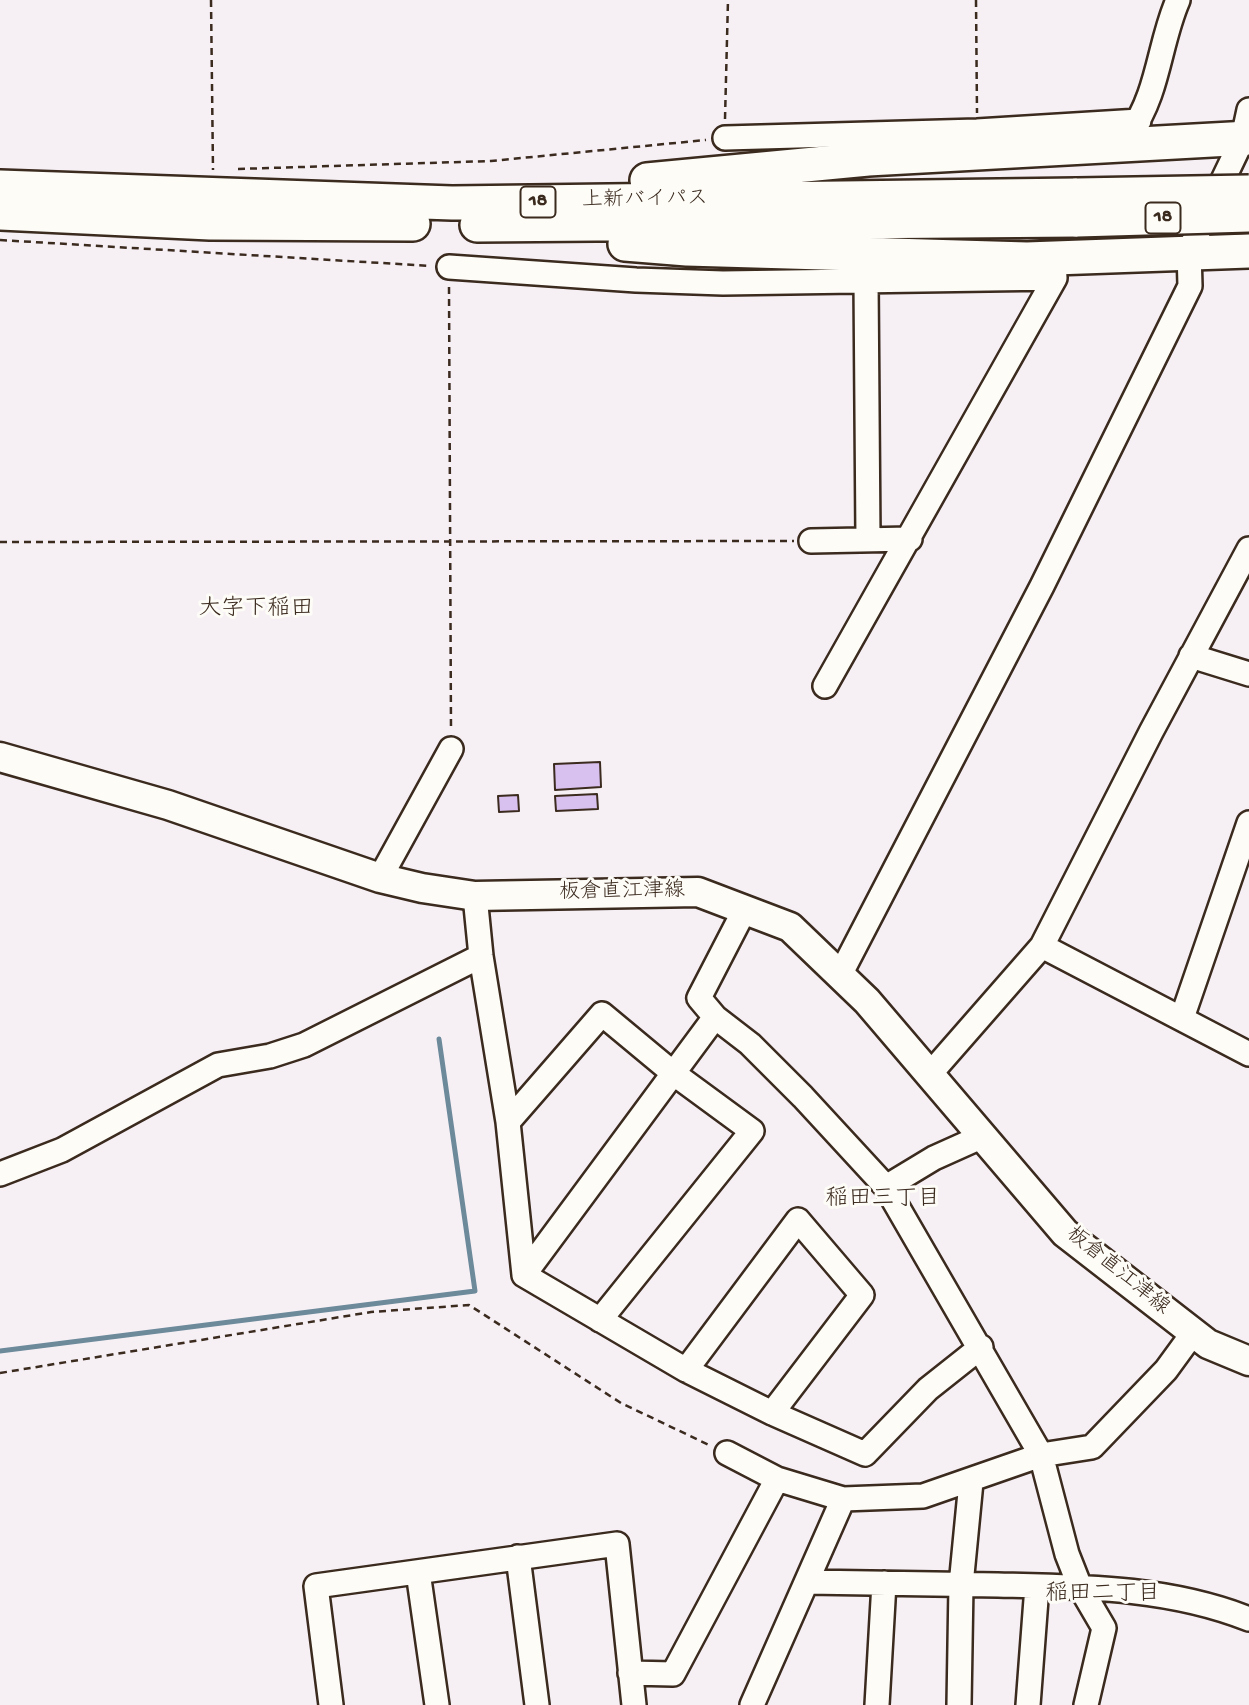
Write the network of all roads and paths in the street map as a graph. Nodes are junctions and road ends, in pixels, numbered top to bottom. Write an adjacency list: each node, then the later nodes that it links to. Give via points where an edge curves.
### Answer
1 (211, 0): 9 (path)
2 (727, 0): 8 (path)
3 (976, 0): 6 (path)
4 (1178, 0): 7 (street, via 1167,23 1164,55)
5 (1247, 128): 7 (highway, 18); 19 (street)
6 (977, 131): 7 (street); 8 (street)
7 (1129, 134): 13 (highway, 18, via 690,177)
8 (725, 138): 10 (path, via 491,161)
9 (213, 170)
10 (227, 170)
11 (0, 187): 13 (highway, 上新バイパス / 18)
12 (1249, 192): 14 (highway, 上新バイパス / 18, bridge)
13 (352, 200): 14 (highway, 上新バイパス / 18)
14 (1077, 208): 16 (highway, 上新バイパス / 18, bridge); 17 (highway, 上新バイパス / 18)
15 (0, 214): 17 (highway, 上新バイパス / 18, via 210,223)
16 (1249, 215)
17 (567, 226): 22 (highway, via 611,243)
18 (0, 240): 21 (path)
19 (1189, 251): 20 (highway); 22 (highway); 41 (street, via 1190,286 1036,598)
20 (1249, 251)
21 (449, 267): 23 (street, via 636,280); 28 (path)
22 (1054, 268): 23 (street); 24 (street)
23 (866, 281): 25 (street)
24 (910, 539): 25 (street); 32 (street)
25 (868, 540): 26 (street)
26 (811, 541): 28 (path)
27 (0, 542): 28 (path)
28 (449, 542): 33 (path)
29 (1249, 549): 30 (street)
30 (1191, 656): 31 (street); 39 (street)
31 (1249, 674)
32 (825, 686)
33 (451, 749): 36 (street)
34 (0, 757): 36 (main road, 板倉直江津線, via 168,805)
35 (1249, 823): 43 (street)
36 (380, 878): 37 (main road, 板倉直江津線)
37 (475, 896): 38 (main road, 板倉直江津線, via 698,892); 40 (street)
38 (745, 909): 41 (main road, 板倉直江津線, via 790,927); 42 (street, via 699,998)
39 (1042, 946): 43 (street); 46 (street)
40 (481, 956): 47 (street); 49 (street, via 304,1045 218,1065 62,1150)
41 (840, 975): 46 (main road, 板倉直江津線)
42 (715, 1017): 45 (street); 50 (street, via 750,1044)
43 (1182, 1018): 44 (street)
44 (1249, 1054)
45 (673, 1073): 47 (street, via 602,1014); 51 (street); 52 (street, via 752,1131)
46 (930, 1074): 48 (main road, 板倉直江津線)
47 (508, 1122): 51 (street)
48 (983, 1136): 50 (street, via 934,1157); 53 (main road, 板倉直江津線, via 1065,1233)
49 (0, 1174)
50 (886, 1188): 54 (street)
51 (524, 1275): 52 (street)
52 (600, 1320): 56 (street)
53 (1194, 1333): 55 (main road, 板倉直江津線); 60 (street, via 1166,1370 1092,1447)
54 (981, 1347): 58 (street, via 928,1389 865,1454); 60 (street)
55 (1249, 1361)
56 (686, 1370): 58 (street); 58 (street, via 798,1220 862,1294)
57 (0, 1373): 59 (path, via 371,1312 469,1305 621,1403)
58 (772, 1413)
59 (727, 1454): 61 (street)
60 (1041, 1455): 62 (street); 70 (street)
61 (777, 1479): 63 (street); 72 (street, via 673,1674)
62 (971, 1482): 63 (street, via 923,1496); 68 (street)
63 (844, 1499): 66 (street)
64 (518, 1557): 65 (street); 72 (street, via 617,1544); 75 (street)
65 (418, 1572): 73 (street, via 316,1586); 74 (street)
66 (807, 1582): 67 (street); 77 (street)
67 (884, 1583): 68 (street); 78 (street)
68 (961, 1585): 69 (street); 79 (street)
69 (1037, 1586): 70 (street); 80 (street)
70 (1080, 1587): 71 (street, via 1160,1593); 81 (street, via 1104,1628)
71 (1249, 1619)
72 (630, 1673): 76 (street)
73 (331, 1705)
74 (437, 1705)
75 (537, 1705)
76 (634, 1705)
77 (752, 1705)
78 (877, 1705)
79 (959, 1705)
80 (1028, 1705)
81 (1086, 1705)

